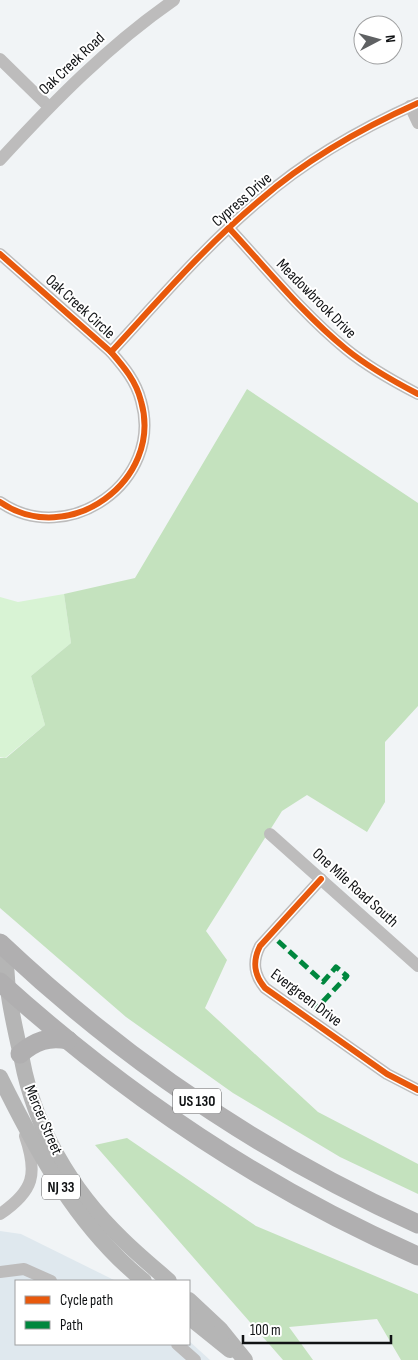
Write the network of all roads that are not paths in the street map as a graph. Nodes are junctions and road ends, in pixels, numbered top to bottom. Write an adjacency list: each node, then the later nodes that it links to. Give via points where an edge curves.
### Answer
1 (174, 0): 4 (street, Oak Creek Road, via 110,50)
2 (0, 59): 4 (street)
3 (414, 104): 5 (street); 7 (street, Cypress Drive, via 317,157 260,199)
4 (48, 107): 6 (street, Oak Creek Road)
5 (418, 123)
6 (0, 160)
7 (229, 228): 9 (street, Cypress Drive); 10 (street, Meadowbrook Drive, via 323,329 373,368)
8 (0, 254): 9 (street, Oak Creek Circle)
9 (111, 352): 11 (street, Oak Creek Circle, via 132,378 144,417 142,446 126,479 116,491 91,507 61,516 33,516)
10 (418, 394)
11 (0, 502)
12 (270, 834): 13 (street, One Mile Road South)
13 (321, 879): 16 (street, One Mile Road South); 22 (street, Evergreen Drive, via 260,946 254,963 259,981 387,1074)
14 (0, 943): 17 (highway, US 130)
15 (0, 948): 18 (main road, Mercer Street / NJ 33, via 6,966)
16 (418, 966)
17 (47, 987): 18 (highway, via 26,981); 25 (highway, US 130, via 125,1050 219,1116 310,1170)
18 (3, 988): 19 (highway, US 130); 20 (main road, Mercer Street / NJ 33)
19 (68, 1040): 20 (highway, via 50,1038 39,1041); 26 (highway, US 130, via 176,1122 233,1158 306,1201)
20 (20, 1054): 30 (main road, Mercer Street / NJ 33, via 41,1123 67,1172 114,1231)
21 (0, 1077): 23 (main road, Mercer Street / NJ 33)
22 (418, 1090)
23 (15, 1107): 24 (street, via 31,1156 32,1174 23,1195); 29 (main road, Mercer Street / NJ 33, via 66,1194 94,1231)
24 (0, 1214)
25 (418, 1224)
26 (418, 1256)
27 (0, 1272): 28 (street, via 24,1269)
28 (49, 1280)
29 (143, 1280)
30 (167, 1280)
31 (190, 1301): 35 (main road, via 220,1329)
32 (190, 1319): 35 (main road)
33 (178, 1345): 34 (street)
34 (195, 1360)
35 (244, 1360)

